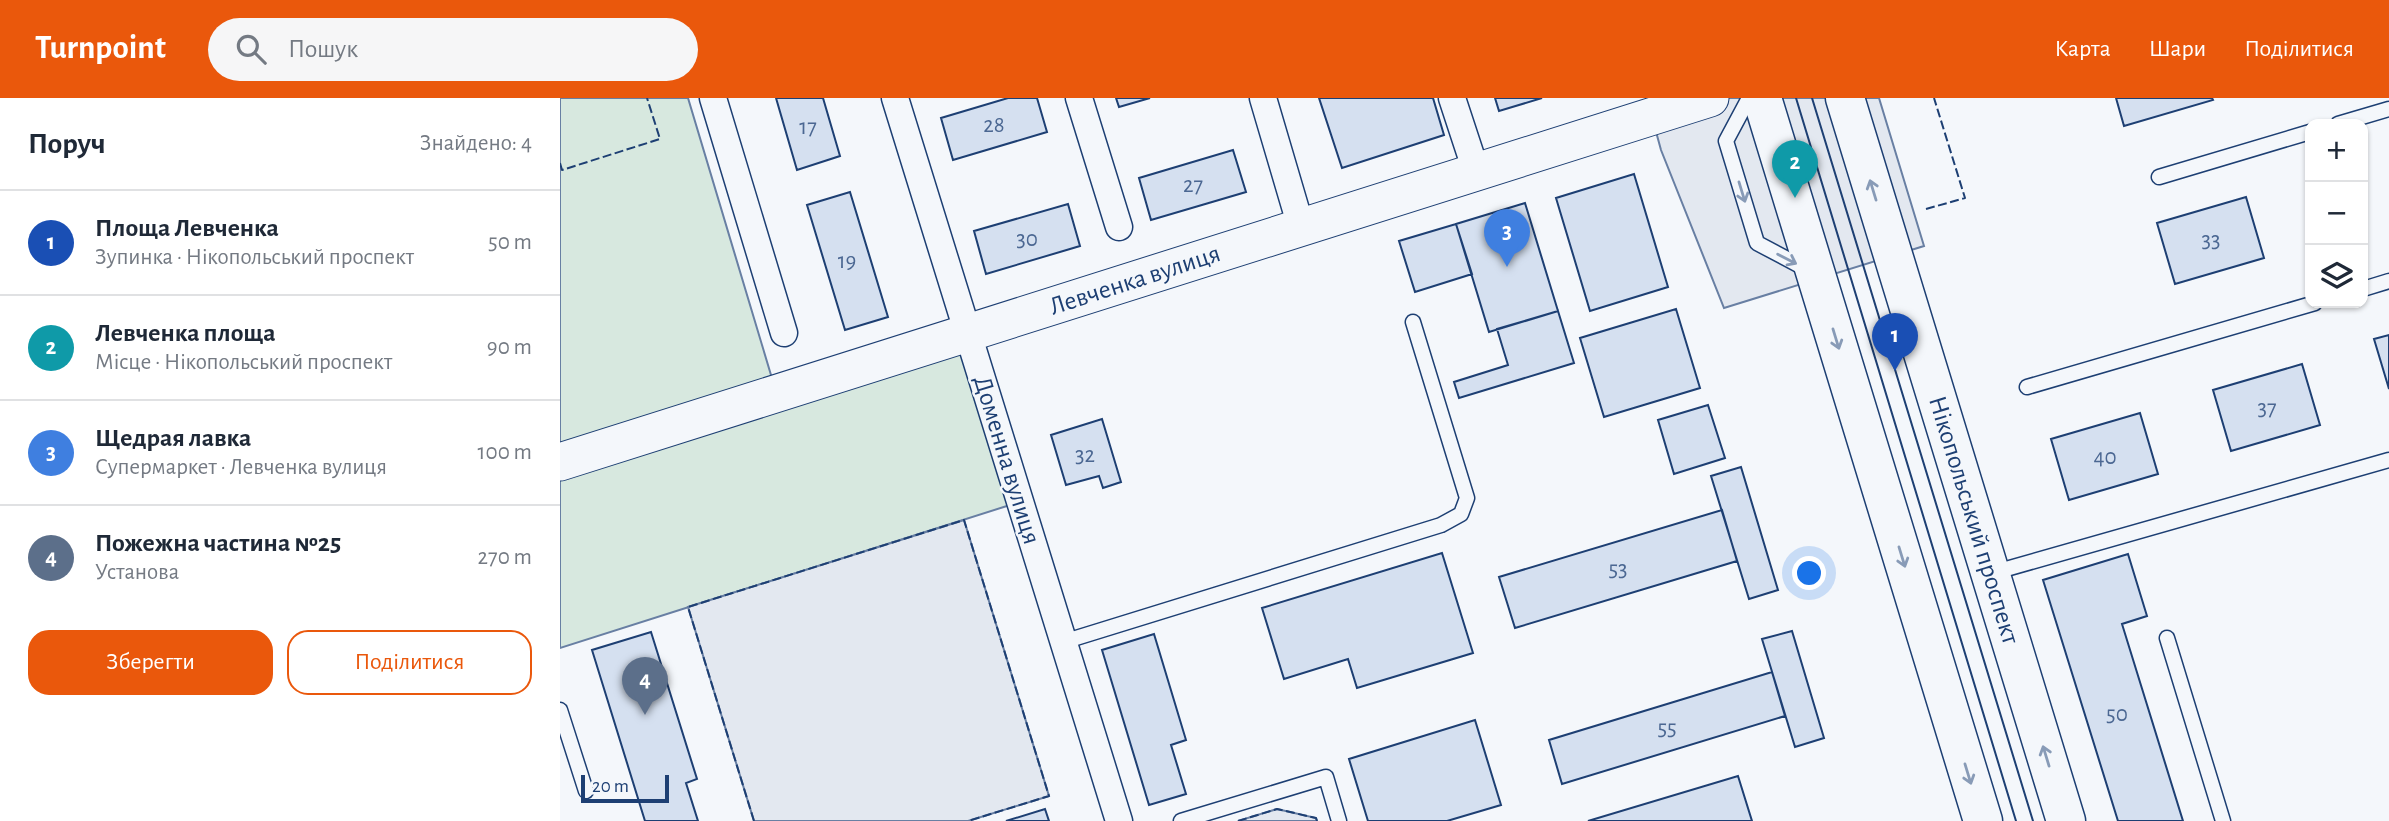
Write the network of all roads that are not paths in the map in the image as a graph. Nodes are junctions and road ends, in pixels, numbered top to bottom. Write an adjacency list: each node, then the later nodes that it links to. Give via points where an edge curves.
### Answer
1 (713, 98): 22 (street)
2 (895, 98): 23 (street, Доменна вулиця)
3 (1079, 98): 15 (street)
4 (1263, 98): 16 (street)
5 (1452, 98): 13 (street)
6 (1749, 98): 17 (lane, one-way to 17, via 1726,141 1757,243)
7 (1762, 98): 17 (main road)
8 (1845, 98): 27 (main road, Нікопольський проспект, one-way to 8)
9 (1701, 99): 13 (street, Левченка вулиця)
10 (2389, 109): 11 (lane)
11 (2355, 119)
12 (2305, 133): 14 (lane)
13 (1476, 171): 16 (street, Левченка вулиця)
14 (2159, 177)
15 (1118, 227)
16 (1301, 227): 23 (street, Левченка вулиця)
17 (1816, 274): 35 (main road, one-way to 35)
18 (2389, 281): 19 (lane)
19 (2368, 287)
20 (2305, 306): 24 (lane)
21 (1413, 322): 29 (lane, via 1467,498 1461,514 1441,525)
22 (784, 333)
23 (967, 333): 26 (street, Левченка вулиця); 29 (street, Доменна вулиця)
24 (2027, 387)
25 (2389, 460): 27 (lane)
26 (560, 462)
27 (1990, 573): 36 (main road, Нікопольський проспект, one-way to 27)
28 (2167, 638): 37 (lane)
29 (1063, 642): 32 (street, Доменна вулиця)
30 (560, 710): 31 (lane)
31 (586, 791)
32 (1119, 821)
33 (1181, 821): 34 (lane, via 1326,777)
34 (1339, 821)
35 (1983, 821)
36 (2066, 821)
37 (2223, 821)

